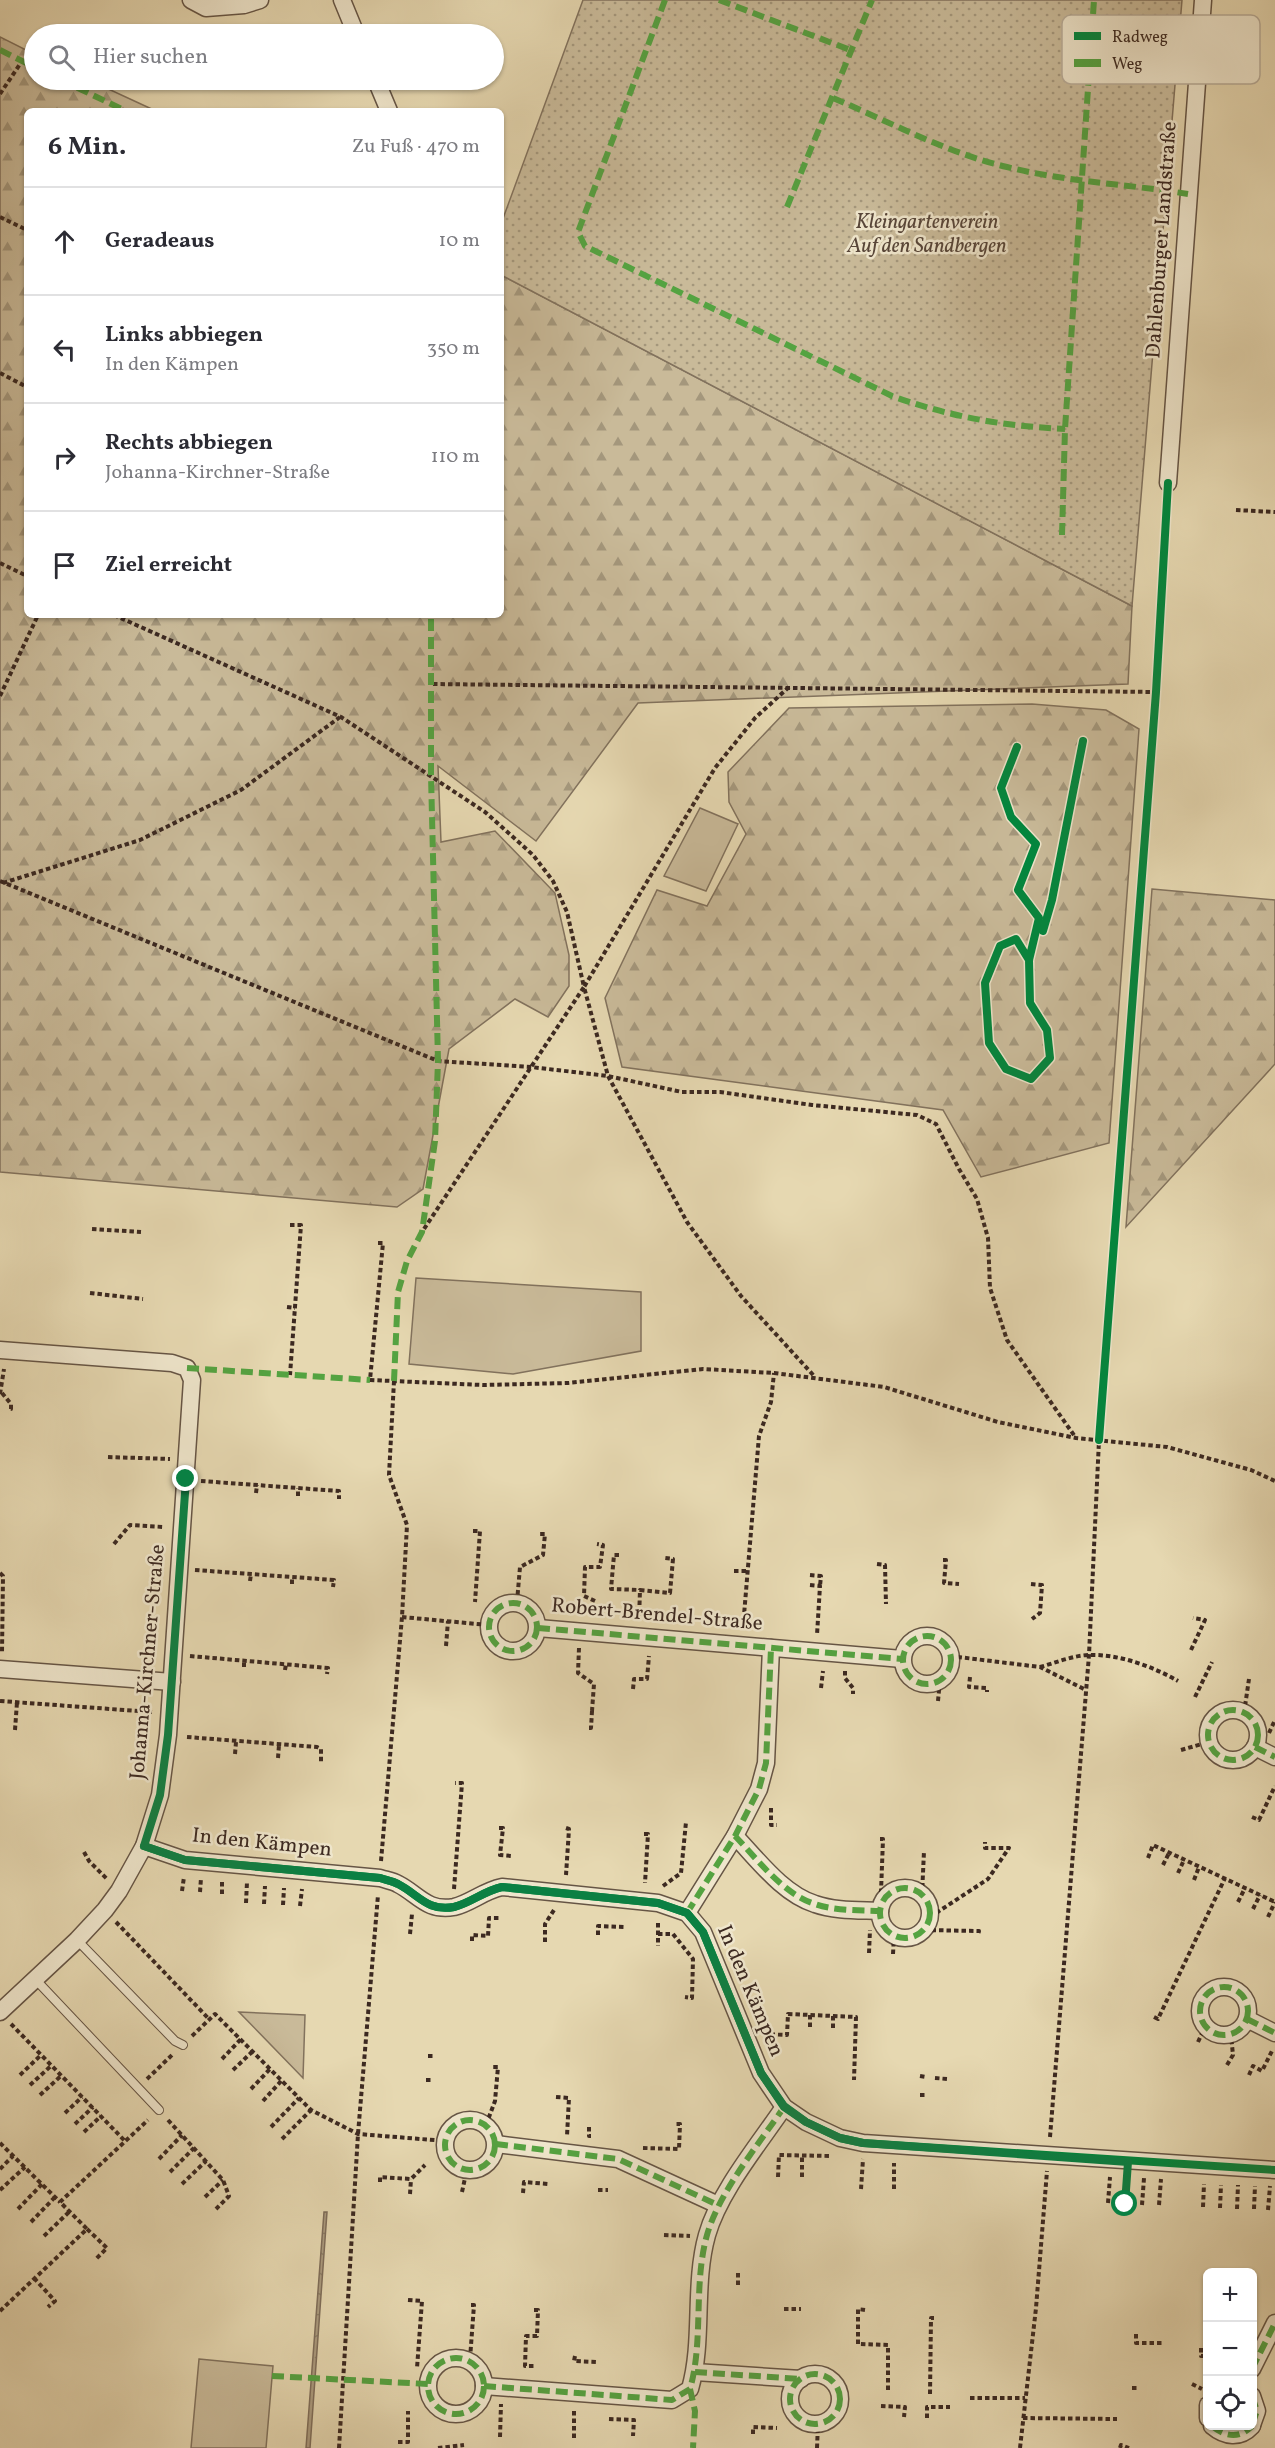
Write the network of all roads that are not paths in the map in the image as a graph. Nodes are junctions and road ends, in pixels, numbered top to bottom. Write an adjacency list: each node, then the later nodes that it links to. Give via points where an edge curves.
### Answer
1 (191, 0): 2 (street, via 206,8)
2 (260, 0)
3 (342, 0): 6 (street)
4 (1203, 0): 5 (street, Dahlenburger Landstraße)
5 (1202, 15)
6 (352, 24)
7 (1197, 84): 10 (street, Dahlenburger Landstraße)
8 (380, 90): 9 (street)
9 (388, 108)
10 (1168, 483)
11 (3, 1350): 16 (street, Johanna-Kirchner-Straße, via 172,1363 187,1368 192,1380)
12 (538, 1628): 12 (street, Robert-Brendel-Straße, via 528,1607 517,1602 495,1610 488,1625 494,1643 515,1652 527,1648); 13 (street, Robert-Brendel-Straße)
13 (771, 1648): 14 (street, Robert-Brendel-Straße); 19 (street, Robert-Brendel-Straße, via 766,1763 759,1789)
14 (903, 1659): 14 (street, via 907,1647 917,1638 930,1636 942,1641 950,1656 949,1670 940,1680 927,1684 914,1681 905,1671)
15 (1, 1669): 16 (street)
16 (172, 1682): 20 (street, Johanna-Kirchner-Straße, via 160,1795)
17 (1256, 1747): 17 (street, via 1247,1756 1234,1760 1221,1757 1209,1742 1214,1719 1234,1710 1244,1713 1254,1722 1258,1734); 18 (street)
18 (1275, 1757)
19 (735, 1836): 21 (street, via 804,1900 834,1908); 22 (street, Robert-Brendel-Straße)
20 (144, 1846): 22 (street, In den Kämpen, via 185,1860 380,1878 399,1884 426,1903 441,1908 468,1903 502,1887 644,1901); 23 (street, Johanna-Kirchner-Straße, via 119,1891)
21 (880, 1911): 21 (street, via 886,1930 894,1936 910,1938 927,1924 929,1906 922,1895 909,1888 896,1890 885,1898)
22 (687, 1913): 29 (street, In den Kämpen, via 703,1932 761,2073)
23 (77, 1940): 24 (street, Johanna-Kirchner-Straße); 28 (lane)
24 (36, 1980): 25 (street, Johanna-Kirchner-Straße); 30 (lane)
25 (4, 2016)
26 (1247, 2019): 26 (street, via 1231,2035 1202,2035 1199,2005 1205,1994 1216,1987 1230,1986 1242,1993 1248,2006); 27 (street)
27 (1275, 2033)
28 (183, 2045)
29 (784, 2106): 32 (street, In den Kämpen, via 840,2138 863,2143); 33 (street)
30 (159, 2110)
31 (496, 2144): 31 (street, via 493,2133 477,2120 456,2124 446,2141 450,2159 467,2169 486,2164); 33 (street, via 627,2162)
32 (1275, 2170)
33 (718, 2205): 36 (street, via 706,2236)
34 (1275, 2323): 35 (street)
35 (1257, 2359)
36 (695, 2372): 37 (street); 38 (street, via 690,2389 672,2400)
37 (801, 2379): 37 (street, via 819,2374 828,2377 839,2391 837,2412 825,2422 804,2421 794,2412 792,2391)
38 (484, 2386)
39 (1217, 2430): 40 (street, via 1228,2436)
40 (1246, 2430)

